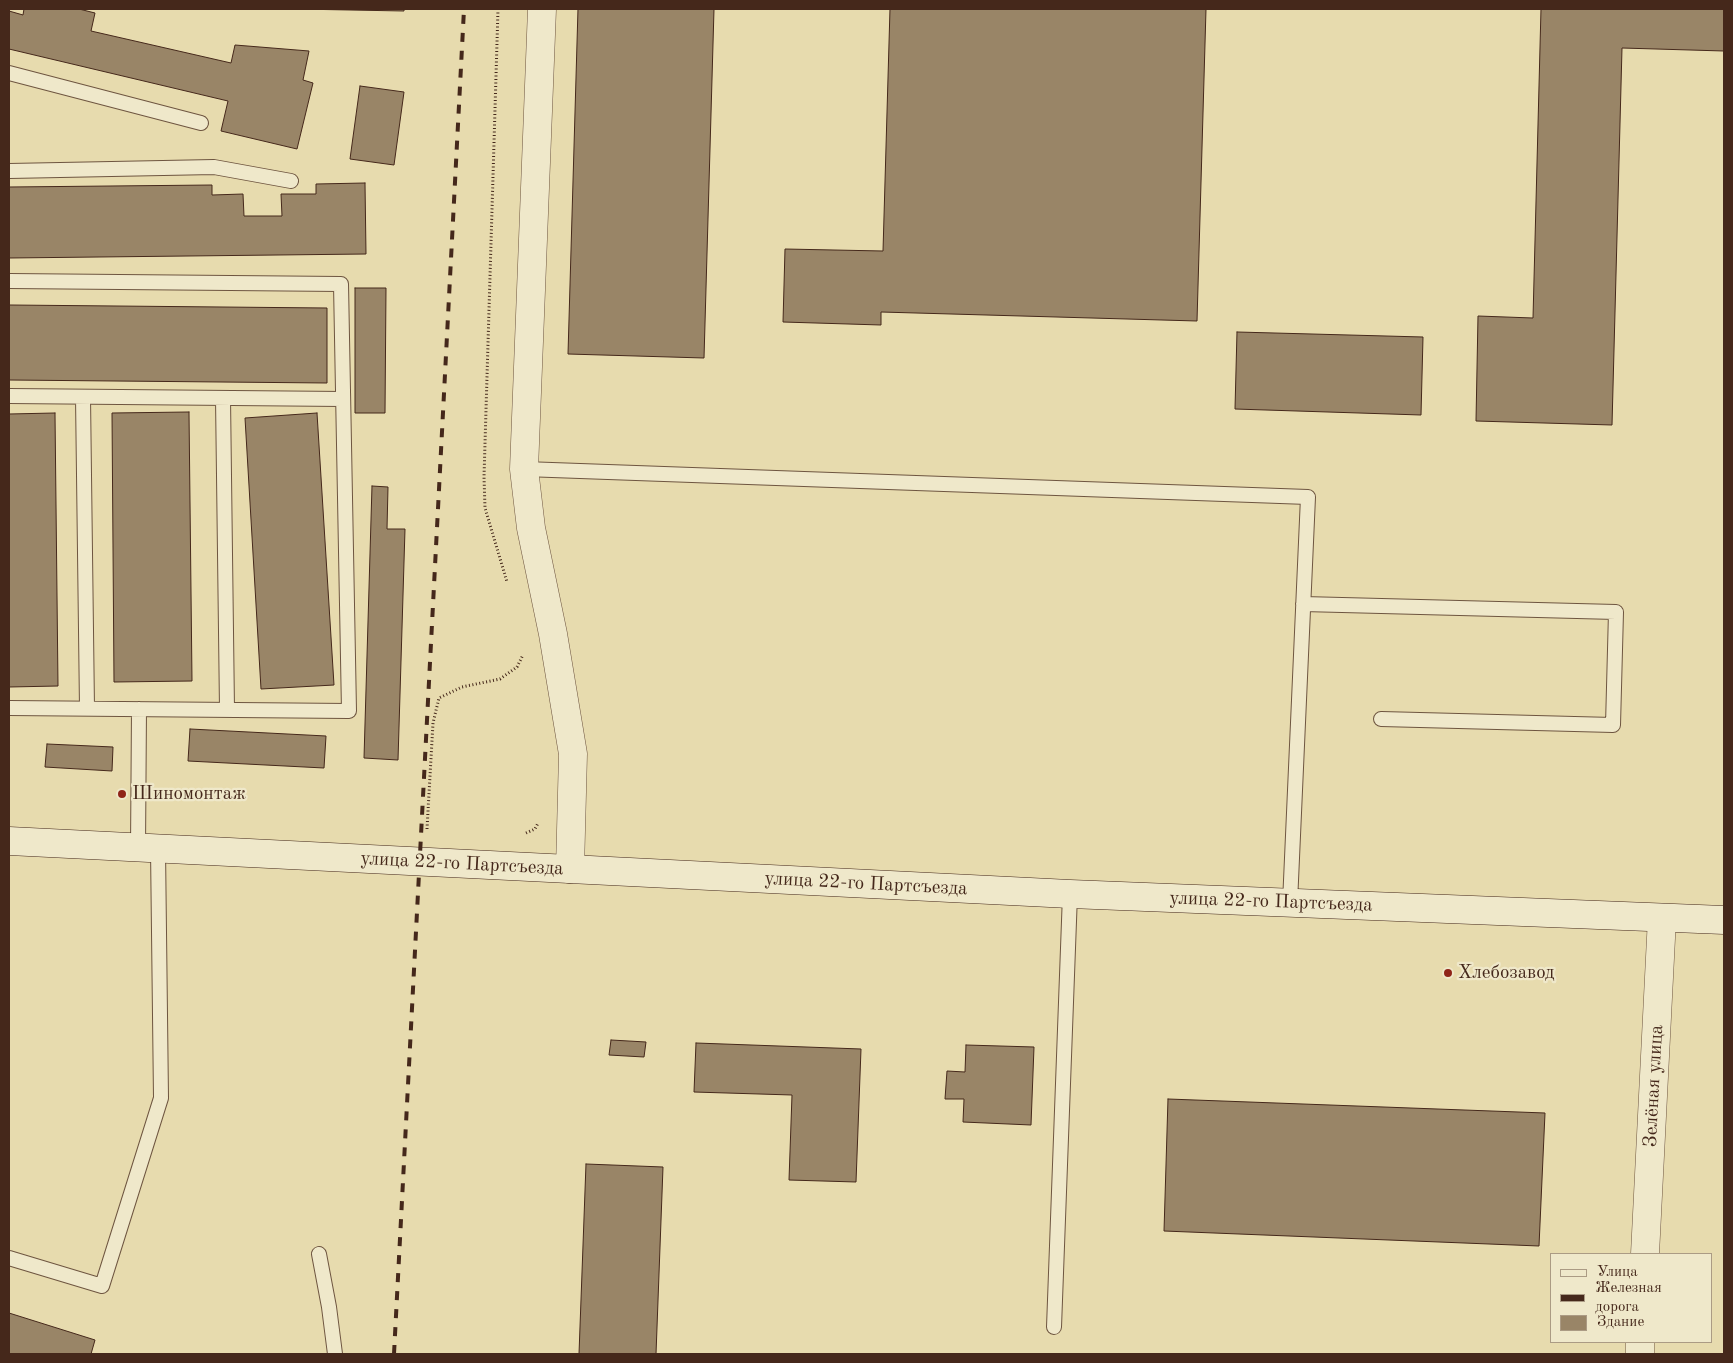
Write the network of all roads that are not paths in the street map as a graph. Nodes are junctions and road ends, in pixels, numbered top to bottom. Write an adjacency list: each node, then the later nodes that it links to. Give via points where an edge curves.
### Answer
1 (542, 9): 11 (main road)
2 (9, 73): 3 (lane)
3 (201, 123)
4 (9, 171): 5 (lane, via 214,167)
5 (291, 180)
6 (9, 281): 10 (lane, via 341,284)
7 (9, 396): 8 (lane)
8 (83, 397): 9 (lane); 14 (lane)
9 (223, 398): 10 (lane); 16 (lane)
10 (343, 399): 16 (lane, via 349,711)
11 (524, 469): 12 (lane, via 1308,497); 20 (main road, via 530,528 553,634 573,754)
12 (1303, 604): 17 (lane, via 1616,612 1613,725); 22 (lane)
13 (9, 708): 14 (lane)
14 (87, 708): 15 (lane)
15 (139, 709): 16 (lane); 19 (lane)
16 (226, 710)
17 (1381, 719)
18 (9, 841): 19 (main road, улица 22-го Партсъезда)
19 (148, 848): 20 (main road, улица 22-го Партсъезда); 27 (lane, via 160,1098 102,1286)
20 (570, 869): 21 (main road, улица 22-го Партсъезда)
21 (1070, 894): 22 (main road, улица 22-го Партсъезда); 28 (lane)
22 (1290, 903): 23 (main road, улица 22-го Партсъезда)
23 (1662, 918): 24 (main road, улица 22-го Партсъезда); 25 (main road, Зелёная улица)
24 (1724, 920)
25 (1645, 1253)
26 (319, 1254): 29 (lane)
27 (9, 1258)
28 (1054, 1327)
29 (335, 1354)

